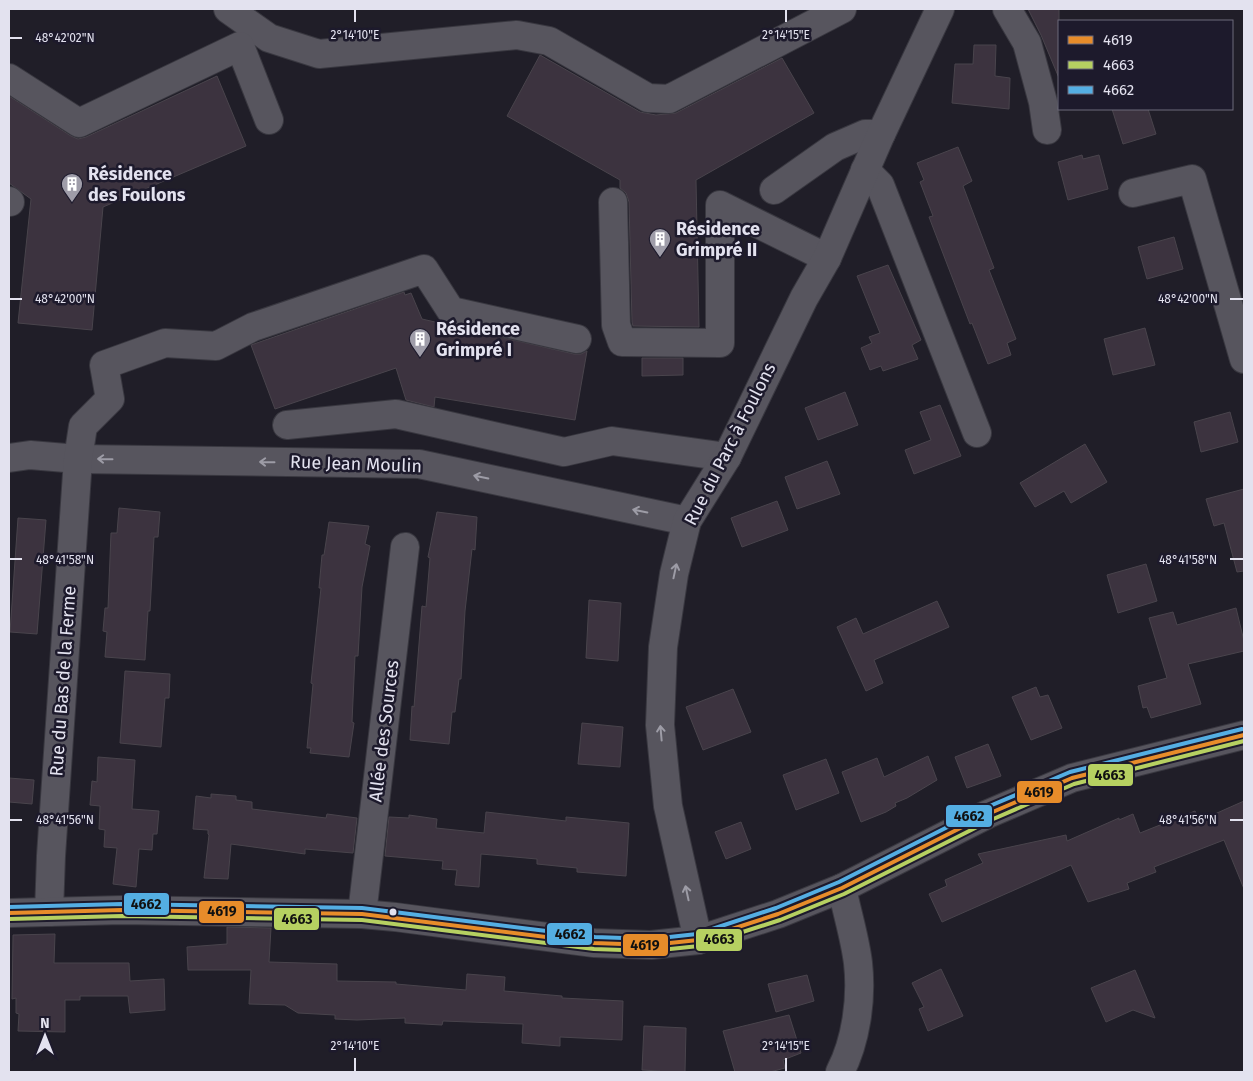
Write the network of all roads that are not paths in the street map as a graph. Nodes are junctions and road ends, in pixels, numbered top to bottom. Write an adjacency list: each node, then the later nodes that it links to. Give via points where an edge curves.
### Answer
1 (228, 9): 2 (street, via 270,38 318,54 517,34 549,41 648,98 668,99)
2 (842, 9)
3 (940, 9): 8 (street, Rue du Parc à Foulons)
4 (1007, 9): 7 (street, via 1027,43)
5 (9, 78): 6 (street, via 79,123 240,46)
6 (270, 120)
7 (1047, 130)
8 (881, 134): 9 (street, Rue du Parc à Foulons); 10 (street, via 865,134 835,147)
9 (865, 170): 13 (street, Rue du Parc à Foulons); 17 (street, via 880,185)
10 (774, 190)
11 (1133, 193): 15 (street, via 1192,178)
12 (613, 202): 13 (street, via 616,325 622,342 720,343 720,205)
13 (827, 258): 18 (street, Rue du Parc à Foulons, via 804,298)
14 (577, 340): 20 (street, Rue du Bas de la Ferme, via 450,311 424,269 253,327 216,346 165,343 104,365 110,399 83,426)
15 (1244, 359)
16 (286, 425): 18 (street, via 396,414 564,452 612,441)
17 (977, 433)
18 (727, 457): 21 (street, Rue du Parc à Foulons)
19 (9, 458): 20 (street, via 30,455)
20 (78, 459): 21 (street, Rue Jean Moulin, one-way to 20, via 420,464); 25 (street, Rue du Bas de la Ferme)
21 (688, 521): 28 (street, Rue du Parc à Foulons, one-way to 21, via 668,806 660,725 663,647 674,574)
22 (405, 547): 27 (street, Allée des Sources)
23 (1244, 735): 24 (street, via 1072,778 988,814)
24 (842, 888): 28 (street); 29 (street, via 858,964 858,1010 847,1059)
25 (49, 912): 26 (street); 27 (street)
26 (9, 913)
27 (362, 914): 28 (street, via 594,943 650,945)
28 (698, 940)
29 (840, 1072)

